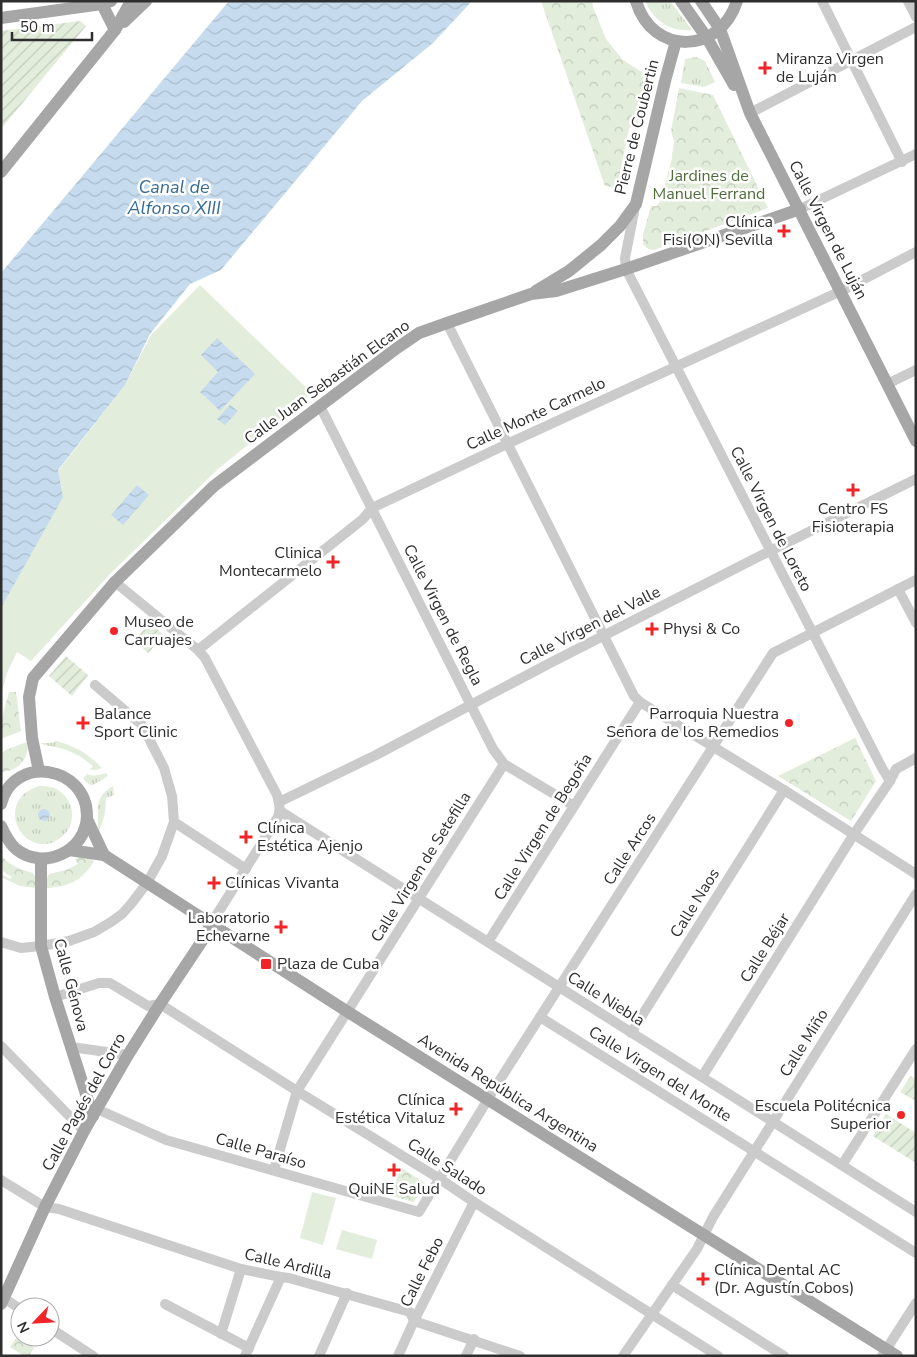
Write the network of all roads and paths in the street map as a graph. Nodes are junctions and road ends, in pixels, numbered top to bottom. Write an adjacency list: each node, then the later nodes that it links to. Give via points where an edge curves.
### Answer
1 (131, 1): 14 (main road)
2 (146, 1): 14 (main road)
3 (636, 1): 16 (main road, via 640,13 655,31)
4 (681, 1): 15 (main road)
5 (701, 1): 13 (main road, Calle Virgen de Luján)
6 (737, 1): 13 (main road, via 728,21)
7 (822, 1): 17 (street)
8 (908, 1): 10 (street)
9 (106, 2): 11 (main road); 14 (main road)
10 (916, 17)
11 (1, 18)
12 (916, 27): 17 (street)
13 (720, 29): 15 (main road); 18 (main road, Calle Virgen de Luján)
14 (115, 30): 21 (main road)
15 (707, 38): 16 (main road); 18 (main road)
16 (676, 40): 22 (main road, Pierre de Coubertin)
17 (852, 60): 18 (street); 20 (street)
18 (750, 113): 23 (main road, Calle Virgen de Luján)
19 (916, 154): 20 (street, Calle Juan Sebastián Elcano)
20 (902, 162): 23 (street, Calle Juan Sebastián Elcano)
21 (1, 172)
22 (636, 204): 25 (street, via 625,258); 27 (main road, Pierre de Coubertin, via 601,245 569,271)
23 (800, 209): 25 (main road, Calle Juan Sebastián Elcano); 26 (main road, Calle Virgen de Luján)
24 (916, 252): 26 (street, Calle Monte Carmelo)
25 (626, 269): 27 (main road, Calle Juan Sebastián Elcano, via 556,291); 29 (street, Calle Virgen de Loreto)
26 (841, 291): 29 (street, Calle Monte Carmelo); 31 (main road, Calle Virgen de Luján)
27 (531, 294): 28 (main road, Calle Juan Sebastián Elcano)
28 (447, 323): 32 (main road, Calle Juan Sebastián Elcano, via 409,340); 34 (street)
29 (676, 366): 34 (street, Calle Monte Carmelo); 37 (street, Calle Virgen de Loreto)
30 (916, 370): 31 (street)
31 (887, 384): 33 (main road, Calle Virgen de Luján)
32 (320, 406): 36 (street, Calle Virgen de Regla); 39 (main road, Calle Juan Sebastián Elcano, via 214,486)
33 (916, 441)
34 (508, 444): 36 (street, Calle Monte Carmelo); 43 (street)
35 (916, 479): 37 (street, Calle Virgen del Valle)
36 (372, 508): 44 (street, Calle Monte Carmelo, via 363,519); 47 (street, Calle Virgen de Regla)
37 (771, 550): 42 (street, Calle Virgen de Loreto); 43 (street, Calle Virgen del Valle)
38 (916, 580): 40 (street, Calle Arcos)
39 (115, 582): 44 (street); 51 (main road, Calle Juan Sebastián Elcano, via 33,678 29,697 32,738)
40 (898, 588): 41 (street); 42 (street, Calle Arcos)
41 (916, 624)
42 (812, 632): 48 (street, Calle Arcos, via 773,652); 52 (street, Calle Virgen de Loreto)
43 (604, 636): 46 (street); 47 (street, Calle Virgen del Valle)
44 (198, 650): 56 (street)
45 (95, 685): 59 (street, via 142,725 164,768 172,796)
46 (640, 702): 48 (street); 57 (street, Calle Virgen de Begoña)
47 (471, 704): 50 (street, Calle Virgen de Regla); 56 (street, Calle Virgen del Valle)
48 (713, 746): 54 (street); 74 (street, Calle Arcos)
49 (916, 758): 52 (street, Calle Béjar, via 896,769)
50 (504, 764): 57 (street, Calle Virgen de Regla); 69 (street, Calle Virgen de Setefilla)
51 (39, 771): 53 (main road); 58 (main road, via 60,774 76,786 86,807)
52 (890, 781): 61 (street, Calle Béjar)
53 (6, 783): 55 (main road)
54 (784, 790): 61 (street); 79 (street, Calle Naos)
55 (2, 801)
56 (280, 806): 65 (street, via 278,817); 69 (street, Calle Niebla)
57 (574, 806): 72 (street, Calle Virgen de Begoña)
58 (87, 819): 62 (main road, via 84,831); 63 (main road)
59 (174, 822): 65 (street); 67 (street, via 162,856)
60 (1, 826): 64 (main road, via 16,849)
61 (854, 834): 66 (street); 84 (street, Calle Béjar)
62 (70, 850): 63 (main road); 64 (main road, via 51,858)
63 (104, 856): 67 (main road, Avenida República Argentina)
64 (41, 858): 73 (main road, Calle Génova)
65 (246, 869): 70 (street)
66 (916, 874)
67 (147, 883): 70 (main road, Avenida República Argentina); 73 (street, via 122,914 111,922 69,941)
68 (916, 894): 88 (street, Calle Miño)
69 (419, 899): 72 (street, Calle Niebla); 77 (street, Calle Virgen de Setefilla)
70 (211, 924): 76 (main road, Calle Pagés del Corro); 77 (main road, Avenida República Argentina)
71 (1, 942): 73 (street, via 21,948)
72 (488, 942): 74 (street, Calle Niebla)
73 (41, 946): 75 (main road, Calle Génova)
74 (559, 987): 78 (street, Calle Arcos); 79 (street, Calle Niebla)
75 (55, 997): 76 (street, via 110,982 148,1006); 81 (main road, Calle Génova)
76 (160, 1004): 83 (main road, Calle Pagés del Corro); 85 (street, Calle Salado)
77 (348, 1012): 85 (street, Calle Virgen de Setefilla); 86 (main road, Avenida República Argentina)
78 (540, 1017): 86 (street, Calle Arcos); 90 (street, Calle Virgen del Monte)
79 (631, 1032): 84 (street, Calle Niebla)
80 (1, 1046): 89 (street)
81 (71, 1047): 83 (street); 87 (main road, Calle Génova)
82 (916, 1049): 91 (street)
83 (128, 1054): 87 (main road, Calle Pagés del Corro)
84 (702, 1077): 88 (street, Calle Niebla)
85 (297, 1091): 92 (street, Calle Virgen de Setefilla); 93 (street, Calle Salado)
86 (488, 1100): 93 (street, Calle Arcos); 99 (main road, Avenida República Argentina)
87 (95, 1113): 89 (main road, Calle Pagés del Corro); 92 (street, Calle Paraíso, via 166,1140)
88 (772, 1122): 90 (street, Calle Miño); 91 (street, Calle Niebla)
89 (84, 1131): 96 (main road, Calle Pagés del Corro)
90 (754, 1151): 99 (street, Calle Miño); 100 (street, Calle Virgen del Monte)
91 (842, 1166): 98 (street, Calle Niebla)
92 (274, 1170): 97 (street, Calle Paraíso)
93 (440, 1179): 95 (street, Calle Salado); 97 (street, Calle Arcos)
94 (1, 1180): 96 (street, Calle Ardilla)
95 (474, 1202): 108 (street, Calle Salado); 109 (street, Calle Febo)
96 (45, 1207): 101 (street, Calle Ardilla); 105 (main road, Calle Pagés del Corro)
97 (419, 1212)
98 (916, 1212)
99 (704, 1235): 103 (street, Calle Miño); 114 (main road, Avenida República Argentina)
100 (916, 1253)
101 (241, 1270): 102 (street, Calle Ardilla); 110 (street)
102 (280, 1277): 104 (street, Calle Ardilla); 113 (street)
103 (672, 1285): 108 (street, Calle Miño); 122 (street)
104 (347, 1294): 109 (street, Calle Ardilla, via 410,1312); 116 (street)
105 (2, 1301)
106 (916, 1303): 114 (street)
107 (165, 1304): 110 (street)
108 (653, 1314): 120 (street, Calle Miño); 121 (street, Calle Salado)
109 (414, 1321): 112 (street, Calle Ardilla); 117 (street, Calle Febo)
110 (222, 1334): 113 (street)
111 (60, 1335): 115 (street)
112 (474, 1339): 118 (street); 119 (street, Calle Ardilla)
113 (247, 1352)
114 (889, 1353)
115 (93, 1356)
116 (319, 1356)
117 (398, 1356)
118 (466, 1356)
119 (520, 1356)
120 (623, 1356)
121 (718, 1356)
122 (784, 1356)

